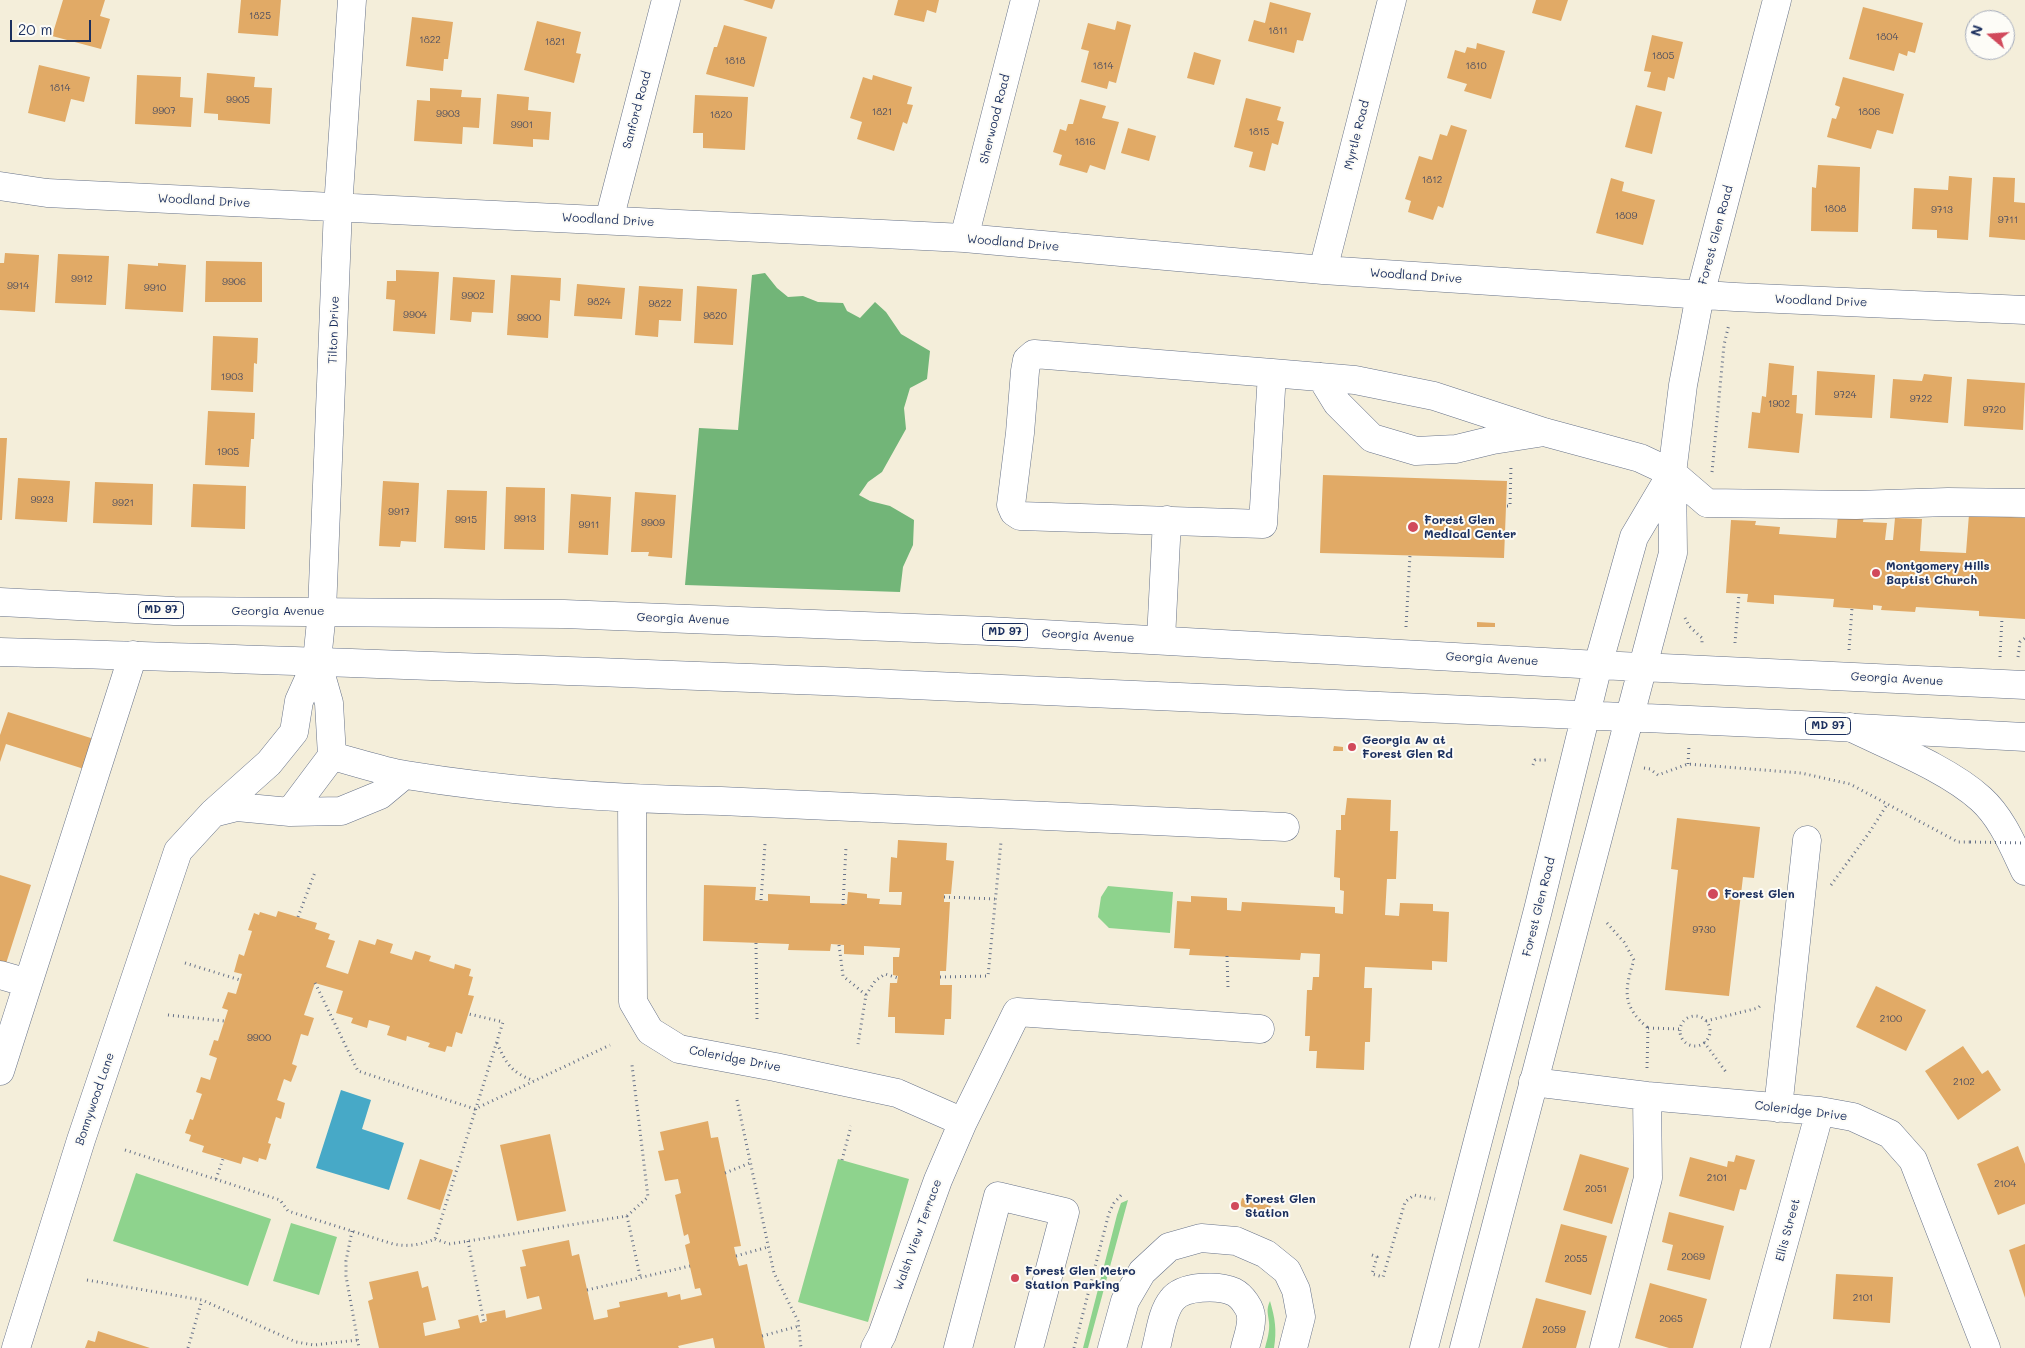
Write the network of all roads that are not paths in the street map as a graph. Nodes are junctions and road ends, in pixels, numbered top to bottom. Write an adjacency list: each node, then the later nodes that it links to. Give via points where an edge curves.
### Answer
1 (352, 0): 7 (main road, Tilton Drive)
2 (666, 0): 8 (main road, Sanford Road)
3 (1025, 0): 9 (main road, Sherwood Road)
4 (1392, 0): 10 (main road, Myrtle Road)
5 (1777, 0): 11 (main road, Forest Glen Road)
6 (0, 186): 7 (main road, Woodland Drive, via 47,193)
7 (338, 208): 8 (main road, Woodland Drive); 20 (main road, Tilton Drive)
8 (609, 220): 9 (main road, Woodland Drive)
9 (964, 238): 10 (main road, Woodland Drive)
10 (1323, 270): 11 (main road, Woodland Drive)
11 (1700, 295): 12 (main road, Woodland Drive); 16 (main road, Forest Glen Road, via 1683,385)
12 (2025, 310)
13 (1272, 373): 14 (main road); 18 (main road, via 1263,524); 18 (main road, via 1034,354 1027,360 1011,505 1014,512 1020,516)
14 (1321, 377): 15 (main road, via 1355,380 1434,396); 15 (main road, via 1337,403 1372,438 1416,451 1456,449)
15 (1544, 432): 16 (main road, via 1640,458)
16 (1672, 473): 17 (main road, via 1707,503); 25 (main road, Forest Glen Road, via 1634,537); 26 (main road, Forest Glen Road, via 1673,553)
17 (2025, 503)
18 (1167, 520): 21 (main road)
19 (0, 602): 20 (main road, Georgia Avenue / MD 97, via 174,611)
20 (322, 611): 21 (main road, Georgia Avenue / MD 97, via 581,615); 24 (main road, Tilton Drive)
21 (1160, 639): 25 (main road, Georgia Avenue / MD 97)
22 (0, 652): 23 (main road, MD 97)
23 (133, 655): 24 (main road, MD 97); 41 (main road)
24 (317, 661): 28 (main road, MD 97); 32 (main road, via 329,703); 36 (main road, via 298,700 294,732 269,763)
25 (1598, 665): 26 (main road, Georgia Avenue / MD 97); 28 (main road, Forest Glen Road)
26 (1643, 666): 27 (main road, Georgia Avenue / MD 97); 29 (main road, Forest Glen Road)
27 (2025, 685)
28 (1586, 714): 29 (main road, MD 97); 57 (main road, Forest Glen Road)
29 (1630, 716): 30 (main road, MD 97); 44 (main road, Forest Glen Road)
30 (1850, 727): 31 (main road, MD 97); 39 (main road, via 1942,771 1981,799 2004,827)
31 (2025, 737)
32 (332, 756): 33 (main road); 35 (main road)
33 (404, 775): 34 (main road); 35 (main road, via 380,795 341,811)
34 (632, 799): 37 (main road); 48 (main road, Coleridge Drive, via 633,1002 650,1031 679,1049 897,1093)
35 (290, 812): 36 (main road, via 237,807)
36 (213, 813): 49 (main road, Bonnywood Lane, via 178,851 81,1140)
37 (1285, 827)
38 (1807, 840): 46 (main road)
39 (2025, 871)
40 (0, 975): 41 (main road)
41 (28, 983): 43 (main road)
42 (1260, 1029): 48 (main road, Walsh View Terrace, via 1017,1012)
43 (0, 1071)
44 (1533, 1082): 45 (main road, Coleridge Drive); 58 (main road, Forest Glen Road)
45 (1647, 1096): 46 (main road, Coleridge Drive); 59 (main road, via 1648,1178)
46 (1778, 1108): 47 (main road, Coleridge Drive)
47 (1820, 1111): 60 (main road, Ellis Street); 61 (main road, Coleridge Drive, via 1853,1117 1890,1134 1914,1160)
48 (963, 1122): 50 (main road, Walsh View Terrace)
49 (16, 1348)
50 (875, 1348)
51 (958, 1348): 52 (main road, via 998,1196 1064,1212)
52 (1029, 1348)
53 (1112, 1348): 56 (main road, via 1125,1301 1142,1272 1169,1248 1201,1238 1236,1241 1266,1254 1287,1271 1296,1290 1301,1317)
54 (1156, 1348): 55 (main road, via 1172,1299 1188,1289 1201,1288 1236,1293 1245,1302 1251,1317)
55 (1245, 1348)
56 (1293, 1348)
57 (1424, 1348)
58 (1464, 1348)
59 (1604, 1348)
60 (1755, 1348)
61 (1986, 1348)

